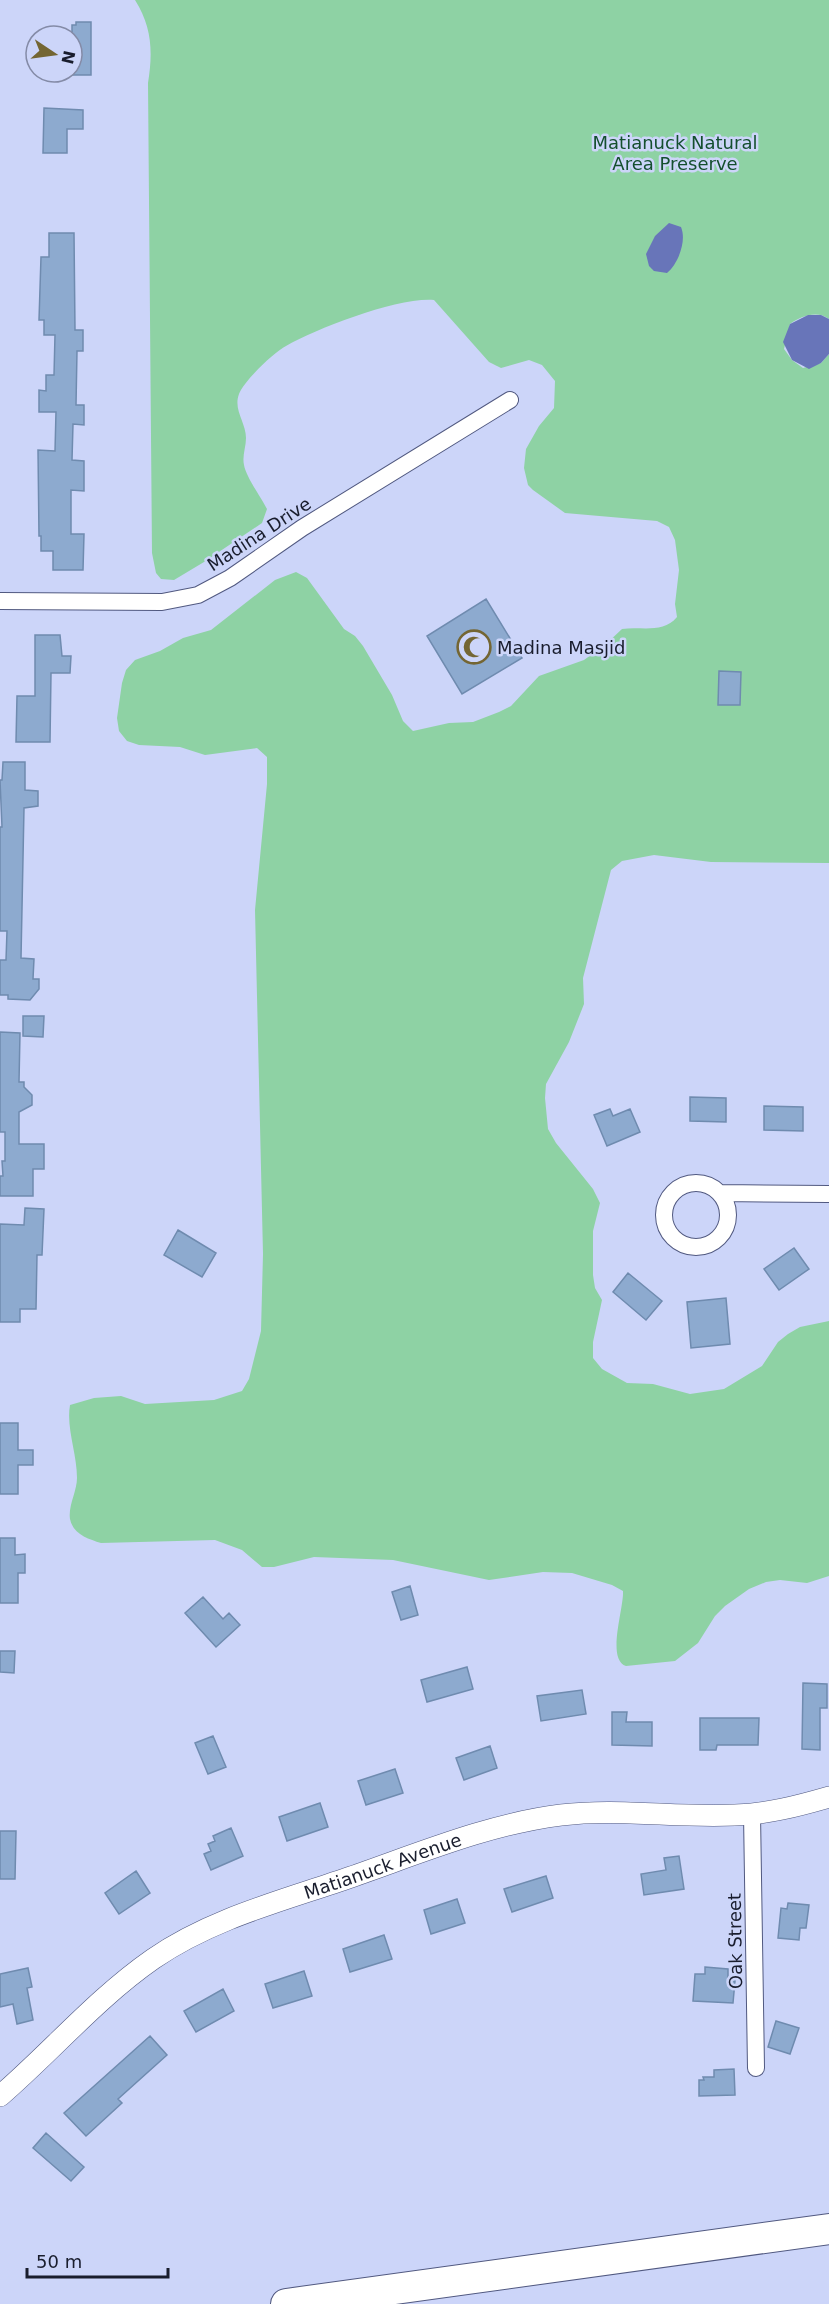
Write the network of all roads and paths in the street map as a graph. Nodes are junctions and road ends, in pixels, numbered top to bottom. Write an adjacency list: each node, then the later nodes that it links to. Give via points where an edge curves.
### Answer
1 (510, 400): 2 (street, Madina Drive, via 198,595 162,602)
2 (0, 601)
3 (721, 1193): 4 (street)
4 (829, 1194)
5 (829, 1797): 6 (street, Matianuck Avenue)
6 (752, 1814): 7 (street, Oak Street); 8 (street, Matianuck Avenue, via 597,1812 525,1821 219,1924 176,1944 134,1972)
7 (756, 2068)
8 (0, 2096)
9 (828, 2229): 10 (highway)
10 (286, 2304)

